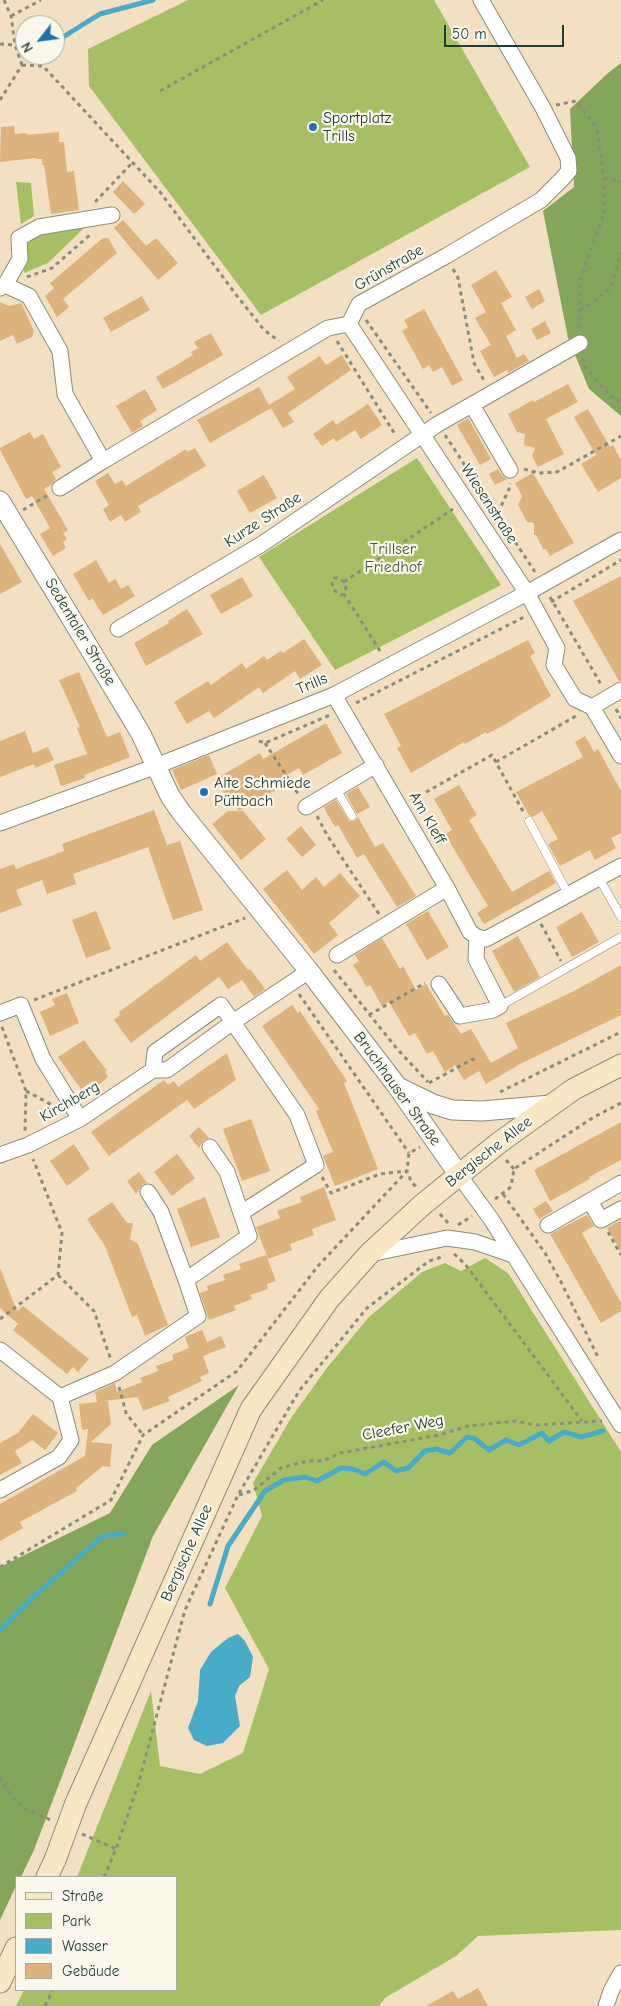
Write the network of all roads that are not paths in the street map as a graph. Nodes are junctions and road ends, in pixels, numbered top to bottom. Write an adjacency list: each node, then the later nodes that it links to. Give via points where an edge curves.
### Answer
1 (481, 0): 4 (street, Grünstraße, via 543,108 568,158 569,171 541,200 359,304)
2 (112, 215): 3 (street, via 40,227 18,238 20,259)
3 (3, 286): 8 (street, via 29,296 60,351 65,394)
4 (349, 324): 7 (street, Wiesenstraße); 8 (street, via 328,328)
5 (580, 343): 6 (street)
6 (472, 405): 7 (street); 9 (street)
7 (422, 435): 13 (street, Wiesenstraße); 14 (street, Kurze Straße, via 262,544)
8 (103, 461): 10 (street)
9 (510, 470)
10 (60, 488)
11 (0, 501): 20 (street, Sedentaler Straße, via 141,734)
12 (621, 540): 13 (street, Trills)
13 (527, 593): 16 (street, Trills); 17 (street, via 557,648 554,665 575,699)
14 (118, 629)
15 (621, 690): 17 (street)
16 (334, 695): 19 (street, Am Kleff); 20 (street, Trills)
17 (592, 706): 18 (street)
18 (621, 756)
19 (376, 765): 21 (street); 28 (street, Am Kleff)
20 (154, 766): 25 (street, Trills); 34 (street, Bruchhauser Straße, via 180,812)
21 (336, 789): 22 (street); 23 (lane)
22 (309, 805)
23 (352, 816)
24 (529, 821): 29 (lane)
25 (0, 824)
26 (621, 866): 27 (street)
27 (599, 878): 29 (street); 30 (lane)
28 (447, 888): 31 (street, Am Kleff, via 470,932); 33 (street)
29 (568, 894): 31 (street, via 486,939)
30 (621, 918)
31 (477, 937): 36 (street, via 476,959)
32 (621, 937): 36 (lane)
33 (335, 962)
34 (309, 972): 38 (street, Kirchberg); 41 (street, Bruchhauser Straße)
35 (439, 984): 36 (street, via 460,1016)
36 (500, 1006)
37 (0, 1013): 43 (street, via 21,1005 43,1059)
38 (233, 1022): 40 (street, Kirchberg, via 167,1070); 40 (street, via 220,1005 154,1052); 51 (street, via 297,1115 316,1165)
39 (621, 1065): 42 (main road, Bergische Allee)
40 (153, 1070): 43 (street, Kirchberg)
41 (397, 1086): 42 (street, via 452,1110 482,1111); 46 (street, Bruchhauser Straße)
42 (551, 1105): 46 (main road, Bergische Allee)
43 (80, 1119): 45 (street, Kirchberg)
44 (210, 1147): 51 (street, via 226,1172)
45 (0, 1155)
46 (459, 1175): 53 (main road, Bergische Allee); 54 (street, Bruchhauser Straße)
47 (621, 1183): 49 (street)
48 (148, 1192): 55 (street, via 161,1212)
49 (590, 1201): 50 (street, via 601,1220); 52 (street)
50 (621, 1209)
51 (241, 1213): 55 (street, via 249,1236)
52 (548, 1225)
53 (369, 1254): 54 (street, via 420,1242 454,1246 475,1242); 60 (main road, Bergische Allee, bridge, via 329,1298 251,1409 76,1803)
54 (513, 1255): 58 (street, Bruchhauser Straße)
55 (186, 1280): 57 (street, via 198,1316 115,1373)
56 (0, 1350): 57 (street)
57 (60, 1397): 59 (street, via 72,1440 59,1457)
58 (620, 1421)
59 (0, 1490)
60 (51, 1869)
61 (15, 1950): 63 (main road)
62 (621, 1973): 64 (street)
63 (0, 1982)
64 (606, 2006)

